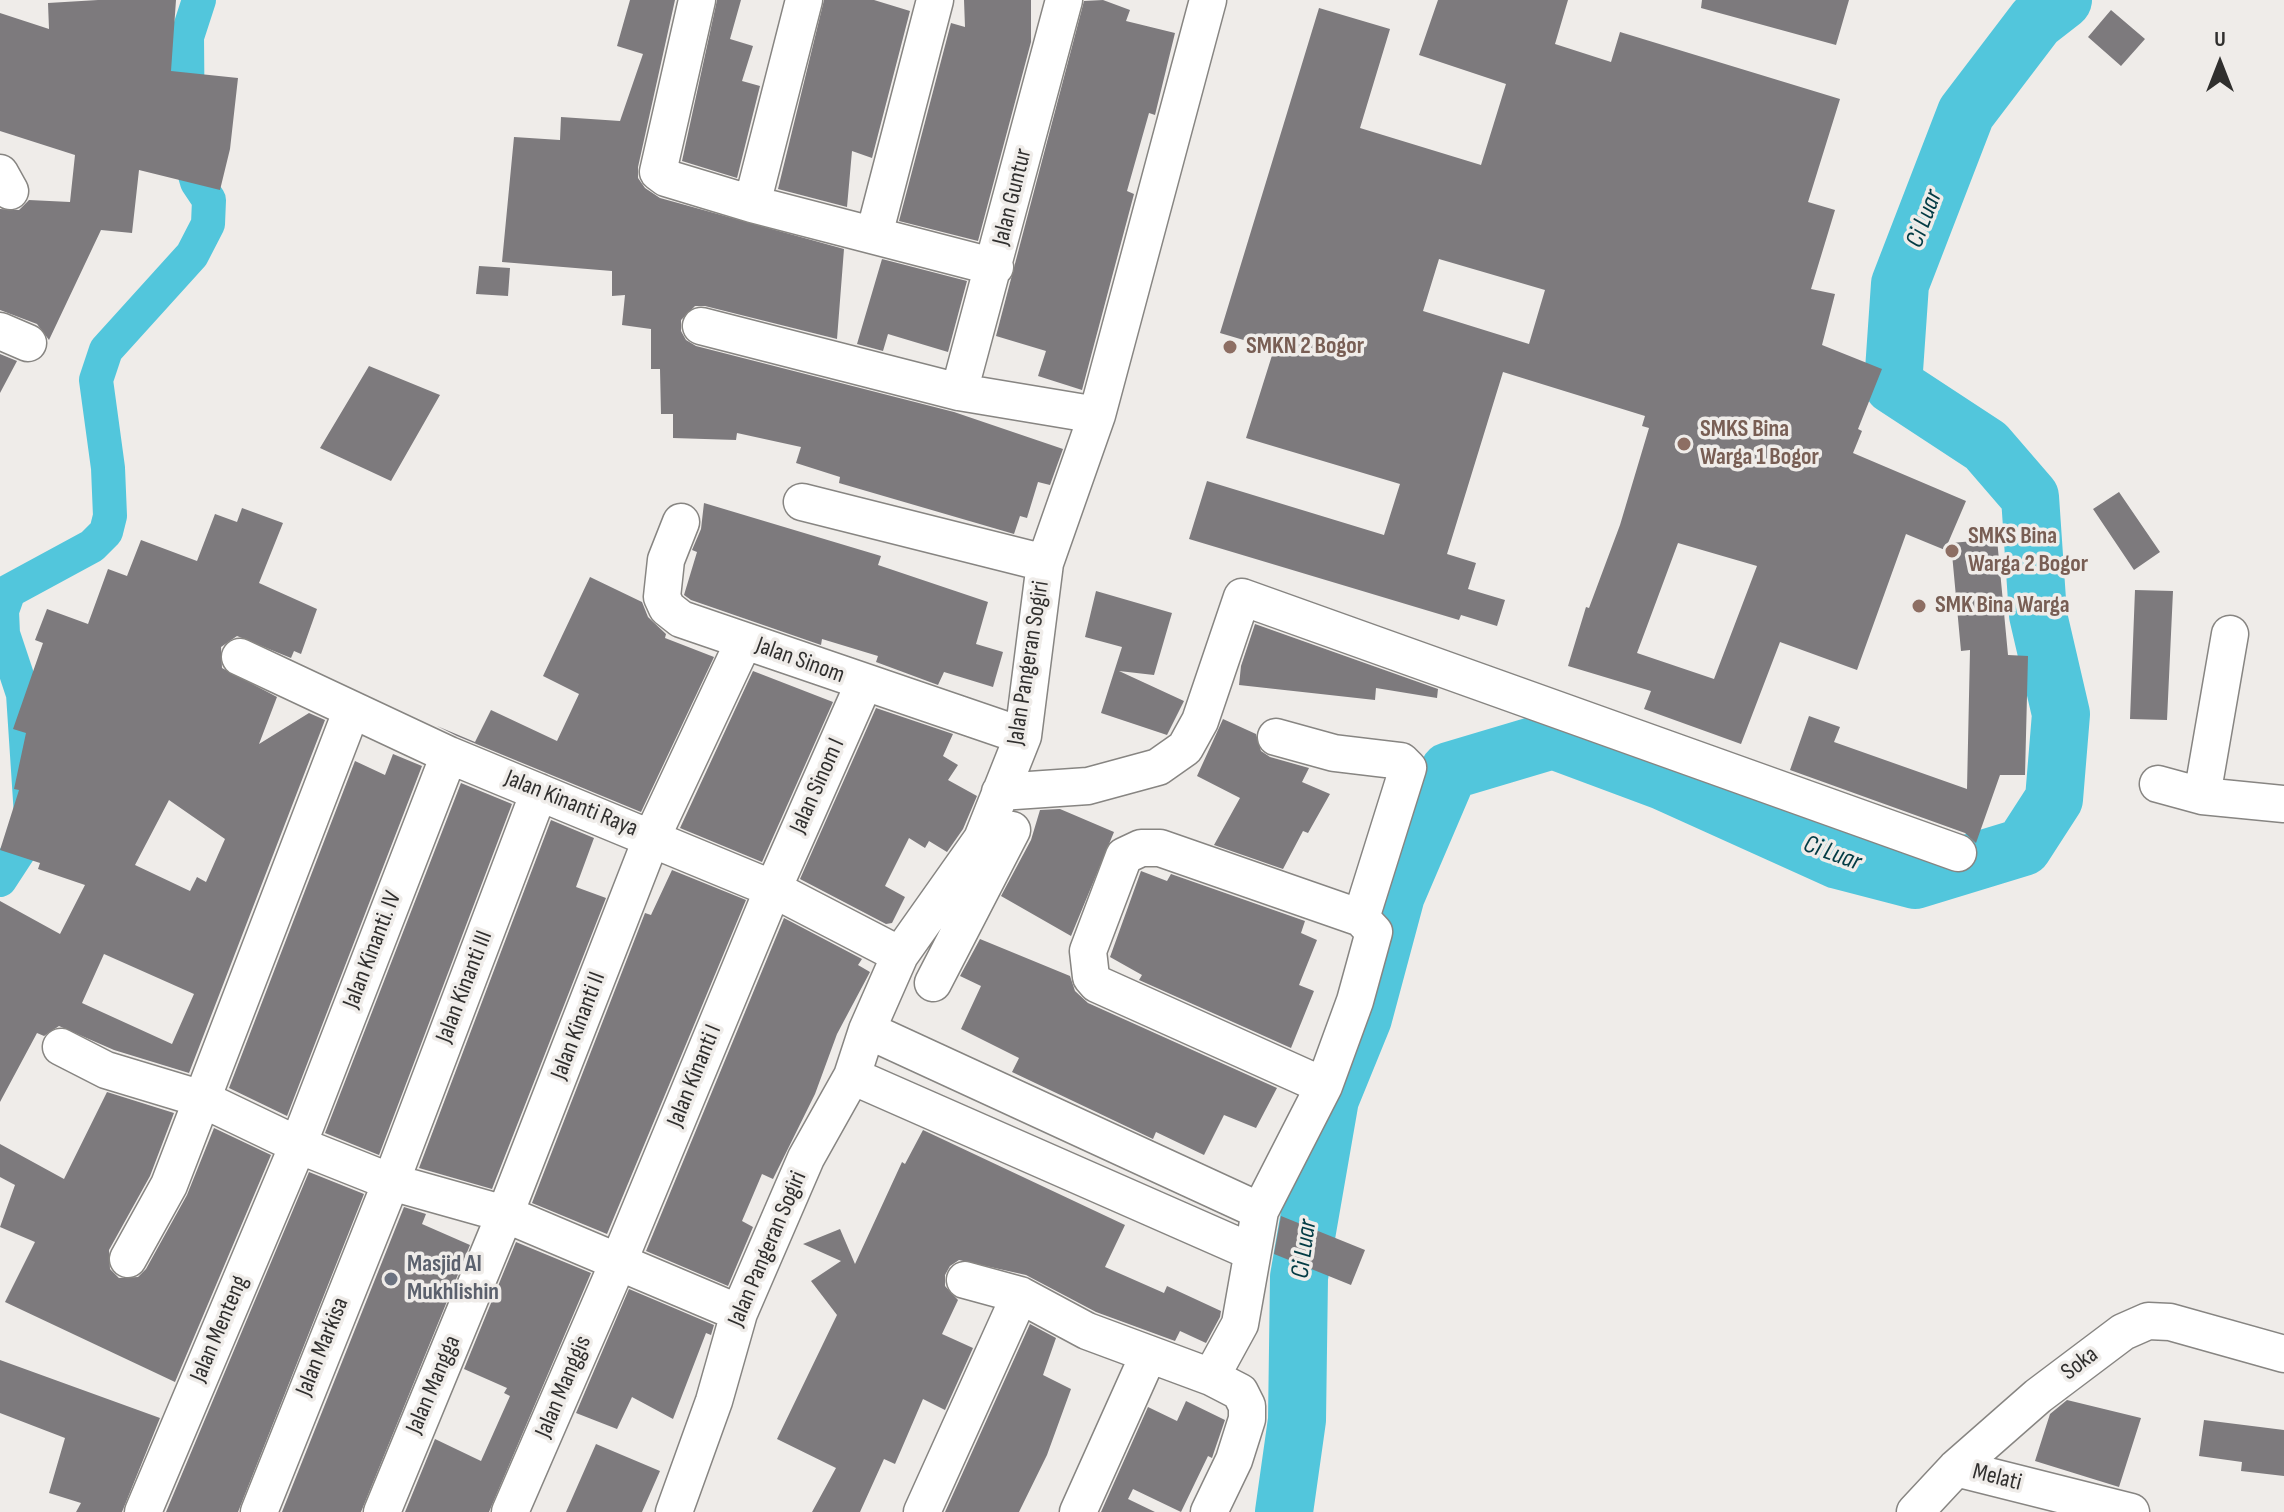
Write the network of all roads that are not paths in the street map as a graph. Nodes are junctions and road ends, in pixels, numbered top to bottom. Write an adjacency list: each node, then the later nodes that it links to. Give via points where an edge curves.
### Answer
1 (697, 0): 6 (street, via 658,172)
2 (804, 0): 6 (street)
3 (935, 0): 7 (street)
4 (1064, 0): 8 (street, Jalan Guntur)
5 (1208, 0): 11 (street, Jalan Pangeran Sogiri)
6 (752, 204): 7 (street)
7 (874, 235): 8 (street)
8 (995, 267): 10 (street, Jalan Guntur)
9 (701, 326): 10 (street)
10 (959, 392): 11 (street)
11 (1097, 415): 14 (street, Jalan Pangeran Sogiri)
12 (802, 502): 14 (street)
13 (681, 522): 16 (street, Jalan Sinom, via 664,572 662,597 667,608 681,619)
14 (1045, 563): 20 (street, Jalan Pangeran Sogiri)
15 (2230, 634): 26 (street)
16 (744, 641): 18 (street, Jalan Sinom); 29 (street, Jalan Kinanti II)
17 (240, 657): 19 (street, Jalan Kinanti Raya)
18 (864, 683): 20 (street, Jalan Sinom); 31 (street, Jalan Sinom I)
19 (351, 712): 22 (street, Jalan Kinanti Raya); 40 (street)
20 (1023, 736): 25 (street, Jalan Pangeran Sogiri)
21 (1276, 737): 33 (street, via 1408,768)
22 (449, 755): 24 (street, Jalan Kinanti Raya); 41 (street, Jalan Kinanti. IV)
23 (2158, 784): 26 (street)
24 (539, 792): 29 (street, Jalan Kinanti Raya); 42 (street, Jalan Kinanti III)
25 (1000, 792): 30 (street, via 1088,786 1158,767 1185,748 1200,721 1242,597); 32 (street, Jalan Pangeran Sogiri)
26 (2202, 796): 27 (street)
27 (2284, 804)
28 (1012, 830): 32 (street)
29 (652, 837): 31 (street, Jalan Kinanti Raya); 44 (street, Jalan Kinanti II)
30 (1958, 853)
31 (773, 889): 34 (street, Jalan Kinanti Raya); 47 (street, Jalan Kinanti I)
32 (964, 889): 34 (street, Jalan Pangeran Sogiri); 35 (street)
33 (1361, 918): 39 (street, via 1374,932); 39 (street, via 1150,847 1124,856 1088,951 1097,984)
34 (900, 955): 36 (street, Jalan Pangeran Sogiri)
35 (933, 983)
36 (867, 1030): 38 (street, Jalan Pangeran Sogiri); 43 (street)
37 (61, 1047): 40 (street, via 106,1070)
38 (852, 1076): 45 (street); 50 (street, Jalan Pangeran Sogiri, via 806,1158)
39 (1324, 1086): 43 (street)
40 (202, 1099): 41 (street); 46 (street, via 169,1185)
41 (298, 1145): 42 (street); 55 (street, Jalan Menteng)
42 (391, 1182): 44 (street); 56 (street, Jalan Markisa)
43 (1260, 1211): 45 (street)
44 (505, 1214): 47 (street); 57 (street, Jalan Mangga)
45 (1252, 1252): 53 (street, via 1240,1324)
46 (128, 1259)
47 (618, 1263): 50 (street); 58 (street, Jalan Manggis)
48 (965, 1280): 49 (street)
49 (1020, 1295): 52 (street); 60 (street)
50 (739, 1313): 59 (street, Jalan Pangeran Sogiri)
51 (2284, 1354): 54 (street, Soka, via 2170,1322 2148,1321 2123,1332 2038,1396)
52 (1148, 1356): 53 (street); 61 (street)
53 (1211, 1377): 62 (street, via 1240,1392 1247,1419)
54 (1956, 1468): 63 (street, Soka); 64 (street, Melati)
55 (143, 1512)
56 (259, 1512)
57 (382, 1512)
58 (510, 1512)
59 (674, 1512)
60 (922, 1512)
61 (1078, 1512)
62 (1209, 1512)
63 (1915, 1512)
64 (2131, 1512)

